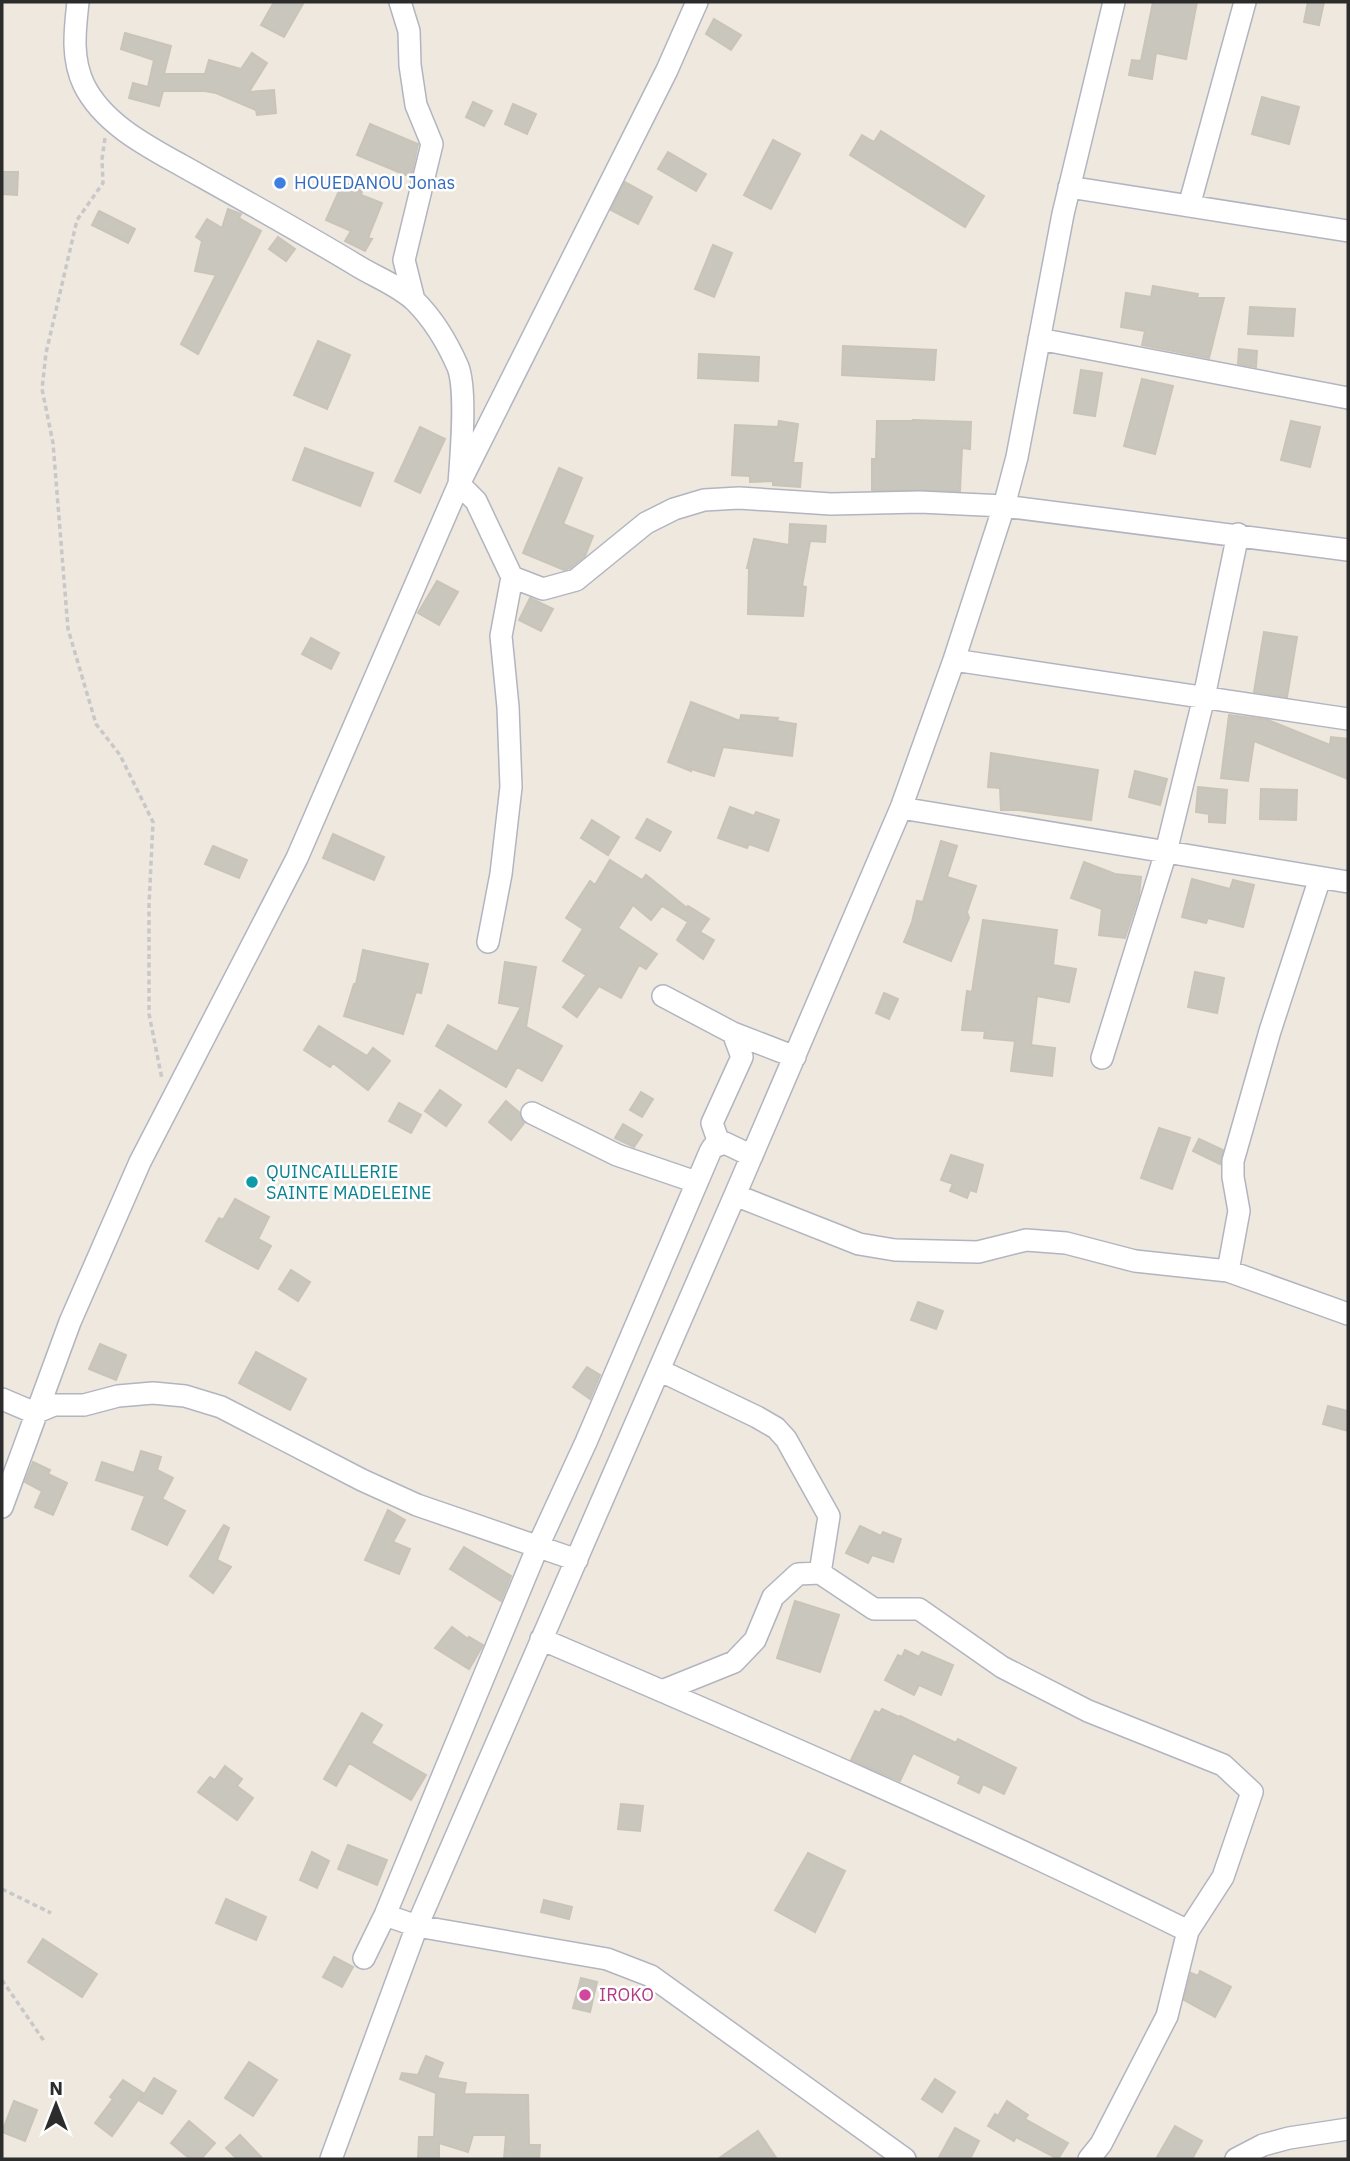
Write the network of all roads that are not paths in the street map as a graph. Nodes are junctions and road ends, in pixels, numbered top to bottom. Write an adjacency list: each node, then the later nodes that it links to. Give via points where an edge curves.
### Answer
1 (78, 2): 9 (street, via 76,60 84,85 108,116 160,154)
2 (400, 2): 9 (street, via 410,32 415,105 432,144 404,260)
3 (697, 2): 12 (street)
4 (1114, 2): 6 (street)
5 (1245, 2): 7 (street)
6 (1069, 187): 7 (street); 10 (street)
7 (1189, 206): 8 (street)
8 (1348, 231)
9 (414, 300): 12 (street, via 440,332 459,370 463,421)
10 (1039, 340): 11 (street); 13 (street)
11 (1348, 398)
12 (459, 484): 16 (street, via 476,501); 38 (street, via 297,858 140,1162)
13 (1004, 506): 14 (street); 16 (street, via 704,500 646,523 576,580 543,589); 17 (street)
14 (1238, 534): 15 (street); 18 (street)
15 (1348, 550)
16 (512, 577): 24 (street, via 501,636 511,788)
17 (954, 660): 18 (street); 20 (street)
18 (1203, 697): 19 (street); 21 (street)
19 (1348, 719)
20 (901, 808): 21 (street); 27 (street)
21 (1166, 852): 22 (street); 28 (street)
22 (1320, 878): 23 (street); 34 (street, via 1233,1161 1239,1211)
23 (1348, 883)
24 (488, 942)
25 (663, 996): 26 (street)
26 (733, 1033): 27 (street); 30 (street, via 742,1056 712,1123)
27 (795, 1057): 31 (street)
28 (1102, 1058)
29 (532, 1114): 32 (street, via 617,1156)
30 (719, 1143): 31 (street); 32 (street)
31 (752, 1156): 33 (street)
32 (696, 1182): 40 (street)
33 (736, 1195): 34 (street, via 859,1244 895,1250 978,1252 1026,1240 1066,1243 1136,1261); 36 (street)
34 (1228, 1271): 35 (street)
35 (1348, 1314)
36 (659, 1370): 41 (street); 42 (street, via 735,1404 786,1439 829,1516)
37 (2, 1399): 38 (street)
38 (35, 1413): 39 (street); 40 (street, via 54,1405 84,1405 118,1396 185,1396 220,1407 417,1505)
39 (2, 1507)
40 (538, 1546): 41 (street); 45 (street)
41 (577, 1560): 43 (street)
42 (820, 1573): 44 (street, via 798,1574 773,1597 755,1640 734,1662); 47 (street, via 874,1609 919,1609 1002,1667 1088,1711 1223,1765 1252,1792 1223,1877)
43 (541, 1639): 44 (street); 46 (street)
44 (662, 1690): 47 (street, via 1059,1867)
45 (385, 1915): 46 (street); 48 (street)
46 (417, 1926): 50 (street); 51 (street, via 607,1959 651,1976)
47 (1188, 1931): 52 (street, via 1167,2016)
48 (364, 1958)
49 (1348, 2129): 53 (street, via 1289,2138)
50 (331, 2159)
51 (905, 2159)
52 (1089, 2159)
53 (1236, 2159)

